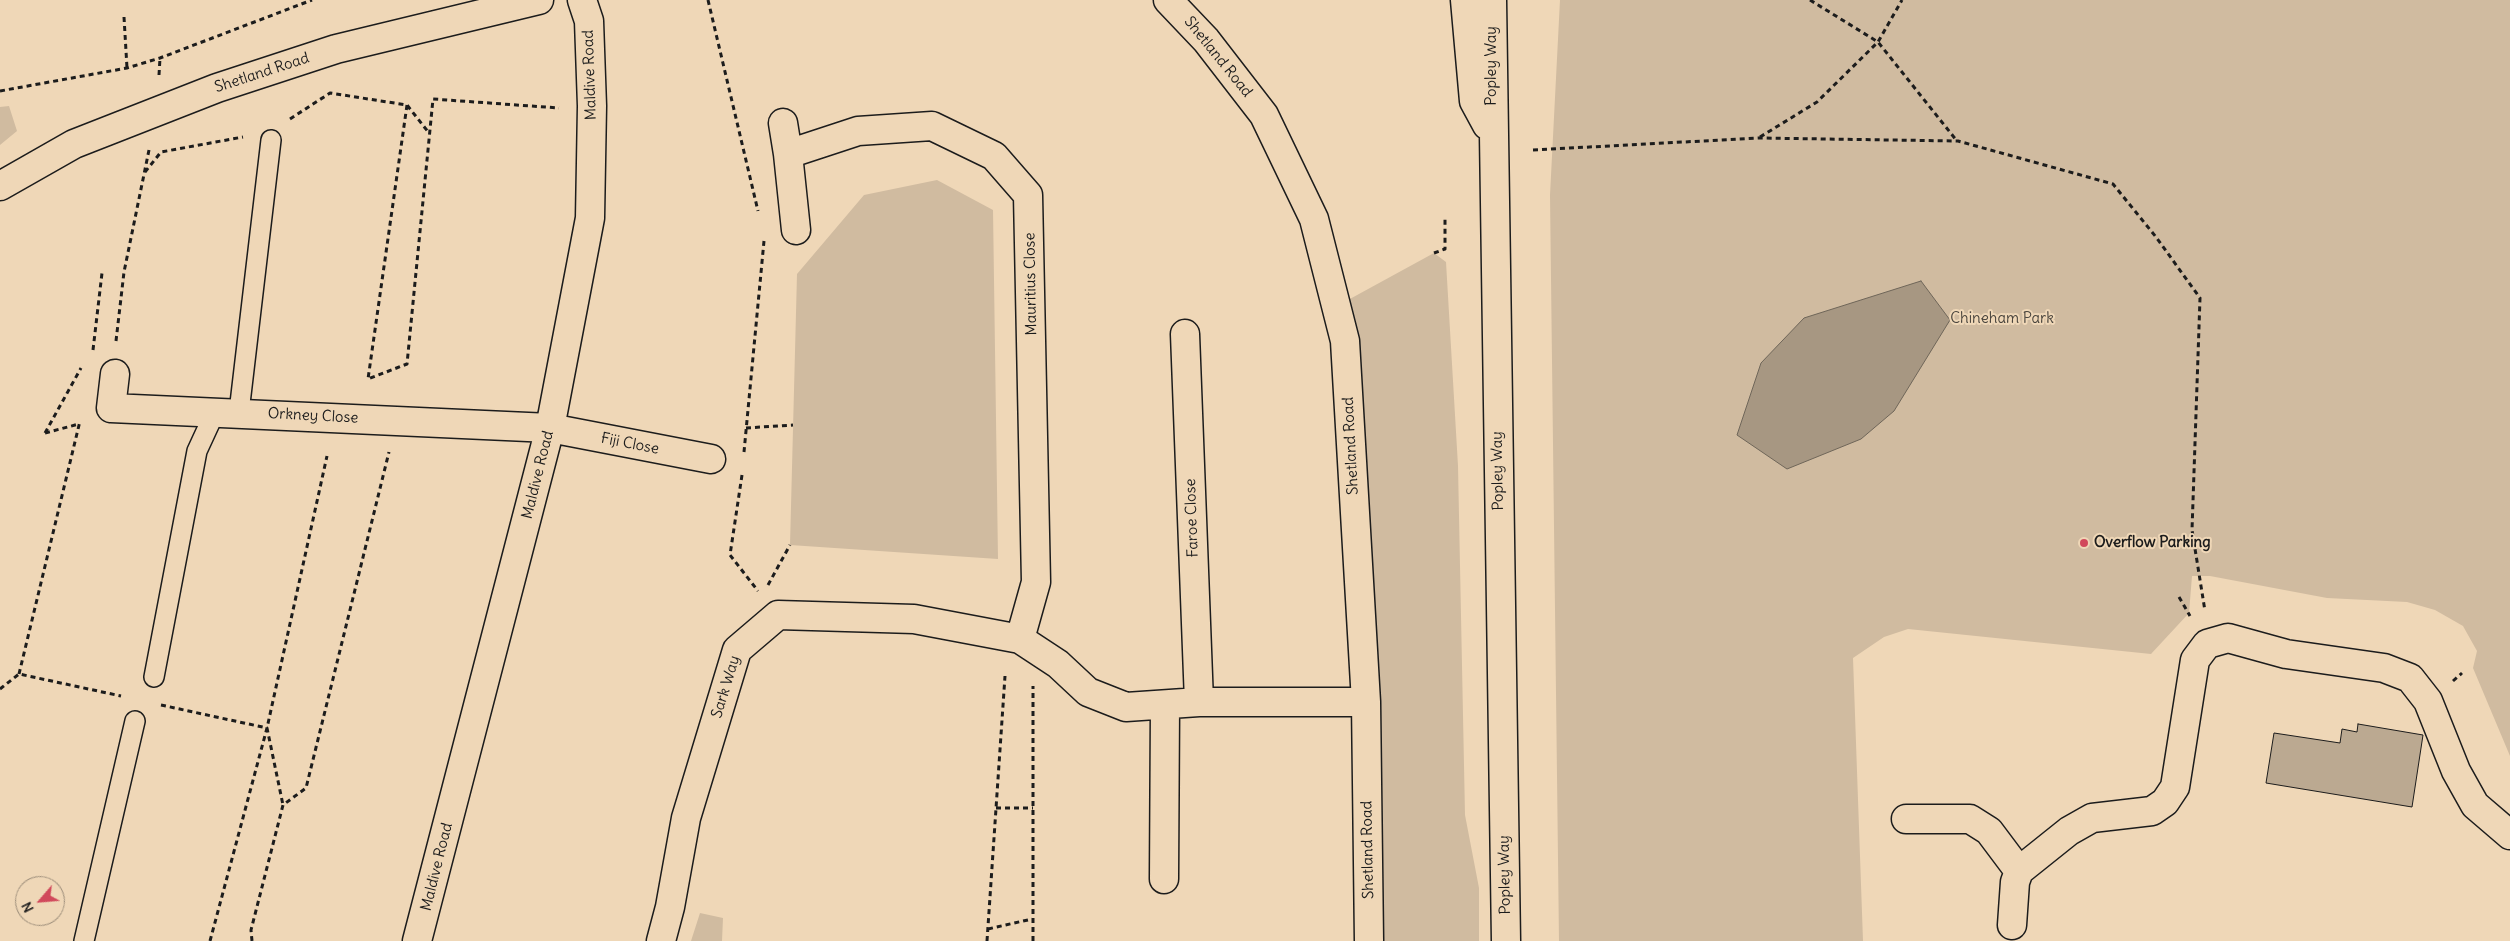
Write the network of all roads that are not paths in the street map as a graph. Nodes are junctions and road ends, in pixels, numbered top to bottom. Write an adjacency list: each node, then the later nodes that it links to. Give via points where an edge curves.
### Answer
1 (539, 0): 10 (street, Shetland Road, via 336,49 156,110 74,144)
2 (582, 0): 15 (street, Maldive Road, via 588,21 592,111 590,218)
3 (1168, 0): 20 (street, Shetland Road, via 1206,40 1264,115 1314,220 1345,341)
4 (1465, 0): 7 (street, via 1474,101)
5 (1492, 0): 7 (street, Popley Way)
6 (783, 123): 9 (street)
7 (1493, 138): 32 (street, Popley Way)
8 (271, 140): 14 (lane)
9 (788, 154): 11 (street); 17 (street, Mauritius Close, via 858,132 932,126 994,156 1028,195 1036,582)
10 (0, 186)
11 (796, 230)
12 (1185, 334): 19 (street, Faroe Close)
13 (104, 367): 14 (street, Orkney Close, via 111,408)
14 (227, 412): 15 (street, Orkney Close); 18 (lane, via 197,451)
15 (550, 428): 16 (street, Fiji Close); 29 (street, Maldive Road)
16 (711, 459)
17 (1020, 639): 21 (street, Sark Way, via 1058,664 1088,692 1126,707); 30 (street, Sark Way, via 914,618 778,615 737,650 686,818)
18 (154, 677)
19 (1199, 702): 20 (street); 21 (street)
20 (1366, 702): 31 (street, Shetland Road)
21 (1165, 706): 26 (street)
22 (135, 721): 28 (lane)
23 (1906, 819): 25 (street, via 1970,819 1989,831)
24 (2510, 835): 25 (street, via 2475,805 2456,771 2428,701 2410,678 2384,668 2286,654 2228,638 2207,644 2194,660 2175,788 2165,802 2152,811 2092,818 2069,831)
25 (2019, 871): 27 (street, via 2015,882)
26 (1164, 879)
27 (2012, 925)
28 (84, 941)
29 (418, 941)
30 (661, 941)
31 (1369, 941)
32 (1506, 941)

